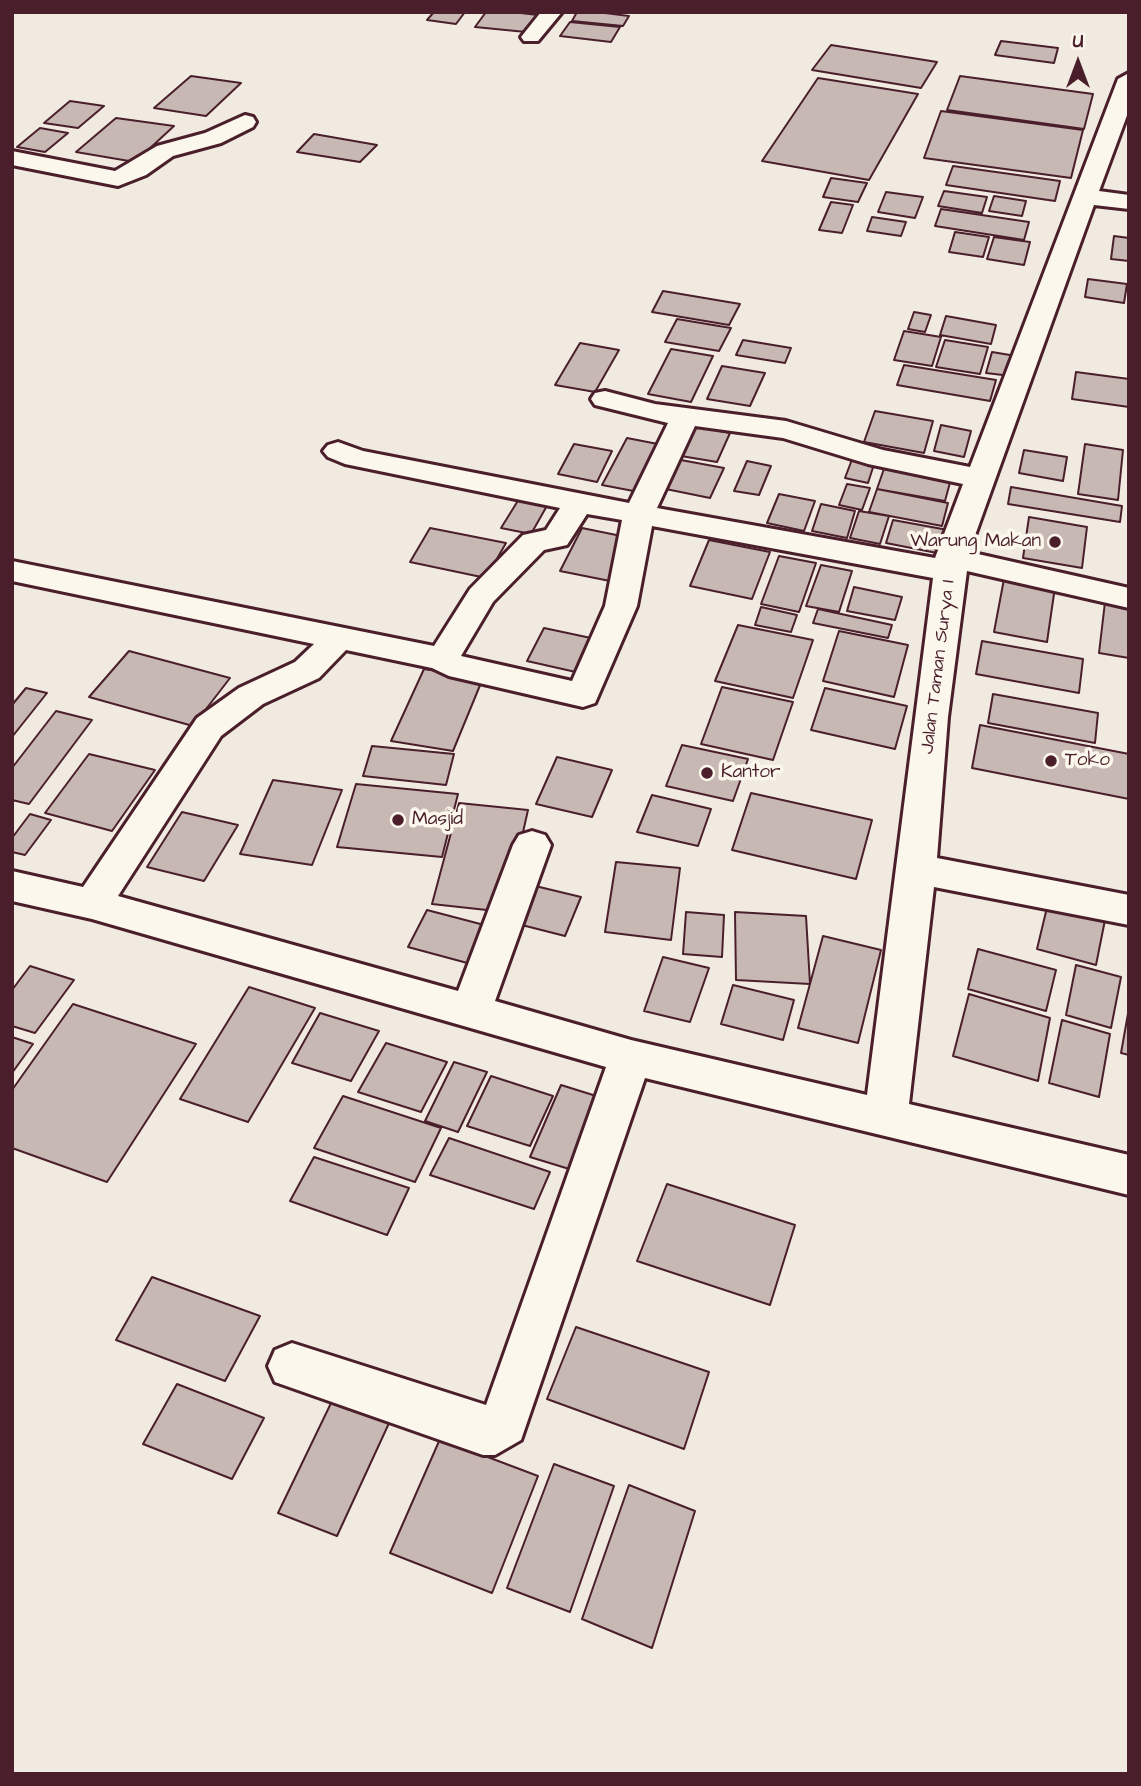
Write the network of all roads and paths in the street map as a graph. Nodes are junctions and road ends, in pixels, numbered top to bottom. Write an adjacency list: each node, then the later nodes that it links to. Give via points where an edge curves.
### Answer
1 (552, 12): 2 (street)
2 (531, 37)
3 (1129, 79): 6 (street, Jalan Taman Surya I)
4 (245, 122): 5 (street, via 213,138 165,151 118,179)
5 (12, 158)
6 (1084, 195): 7 (street); 11 (street, Jalan Taman Surya I)
7 (1129, 202)
8 (605, 399): 9 (street)
9 (685, 417): 11 (street, via 786,430 878,458); 13 (street)
10 (338, 451): 12 (street)
11 (978, 478): 14 (street, Jalan Taman Surya I)
12 (579, 503): 13 (street); 18 (street, via 556,538 534,542 481,596)
13 (639, 513): 14 (street); 18 (street, via 621,606 586,693 578,695 449,665)
14 (951, 564): 16 (street); 20 (street, Jalan Taman Surya I)
15 (12, 571): 17 (street)
16 (1129, 598)
17 (340, 637): 18 (street); 22 (street, via 307,670 251,696 209,727)
18 (443, 659)
19 (532, 845): 24 (street)
20 (917, 869): 23 (street); 26 (street, Jalan Taman Surya I)
21 (12, 886): 22 (street)
22 (92, 904): 24 (street)
23 (1129, 910)
24 (471, 1010): 25 (street)
25 (631, 1057): 26 (street); 28 (street, via 504,1423 495,1430 484,1430)
26 (886, 1116): 27 (street)
27 (1129, 1175)
28 (292, 1366)

